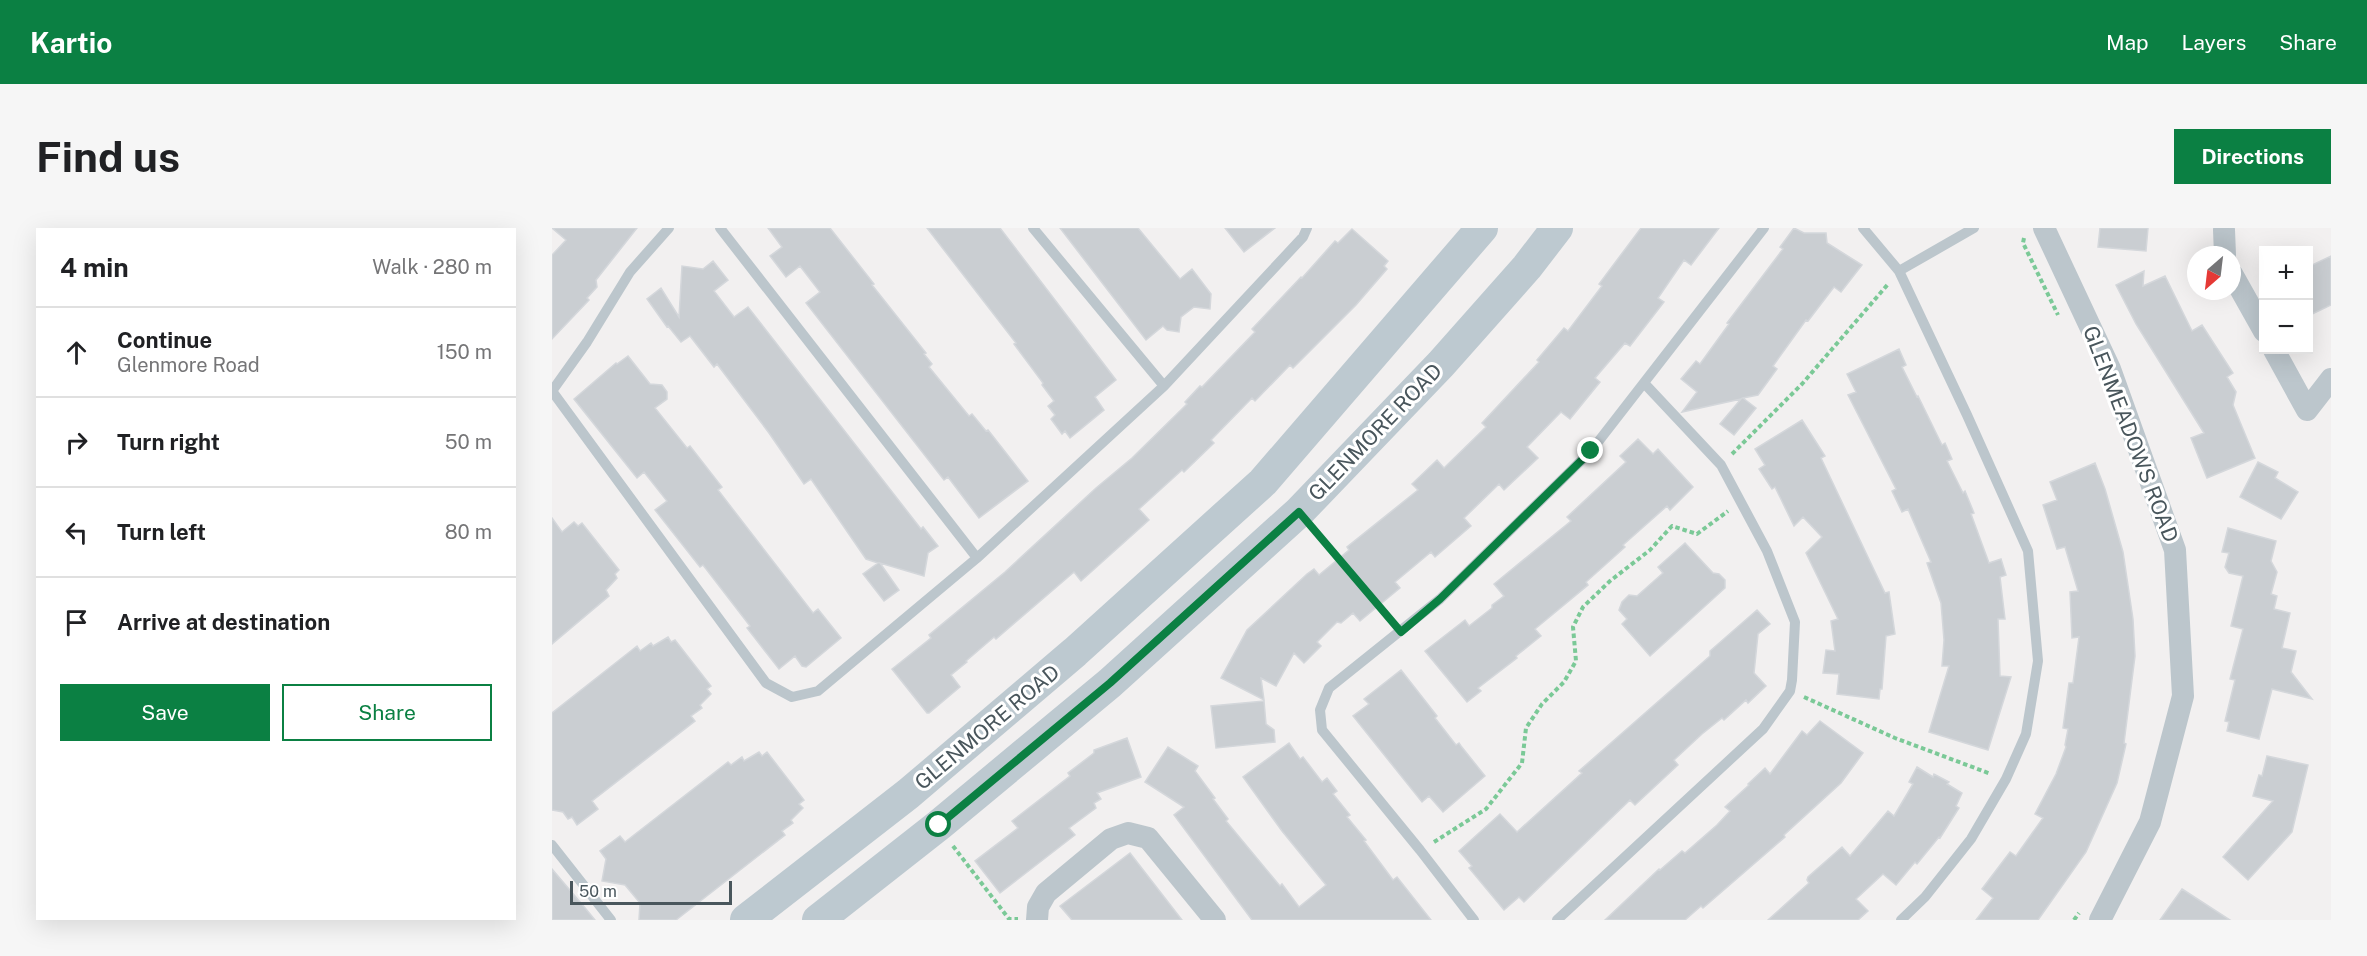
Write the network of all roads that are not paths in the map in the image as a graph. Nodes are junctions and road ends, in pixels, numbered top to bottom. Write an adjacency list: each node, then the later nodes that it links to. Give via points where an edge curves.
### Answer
1 (669, 228): 20 (lane, via 630,272)
2 (720, 228): 21 (lane)
3 (1033, 228): 19 (lane)
4 (1307, 228): 19 (lane, via 1303,237)
5 (1482, 228): 25 (main road, GLENMORE ROAD, via 1263,482 1075,652 908,794)
6 (1557, 228): 26 (main road, GLENMORE ROAD, via 1441,364 1299,512 1110,683)
7 (1764, 228): 18 (lane)
8 (1863, 228): 13 (lane)
9 (1974, 228): 13 (lane)
10 (2224, 230): 12 (street)
11 (2034, 232): 23 (street, GLENMEADOWS ROAD, via 2110,369 2175,550 2183,696 2150,822)
12 (2224, 246)
13 (1899, 271): 31 (lane, via 2028,551 2038,661 2026,734 2006,779 1971,839 1925,897)
14 (2241, 290): 15 (street)
15 (2259, 322)
16 (2276, 354): 17 (street, via 2307,410)
17 (2331, 379)
18 (1644, 383): 29 (lane, via 1591,451 1440,599 1329,688 1320,710 1322,730); 30 (lane, via 1721,465 1767,551 1795,622 1790,691 1763,729)
19 (1164, 386): 21 (lane)
20 (552, 391): 21 (lane, via 766,683 792,697 818,691)
21 (977, 558)
22 (552, 846): 24 (lane)
23 (2091, 915)
24 (611, 920)
25 (746, 920)
26 (818, 920)
27 (1037, 920): 28 (street, via 1046,893 1112,839 1128,833 1148,838)
28 (1215, 920)
29 (1474, 920)
30 (1557, 920)
31 (1901, 920)

